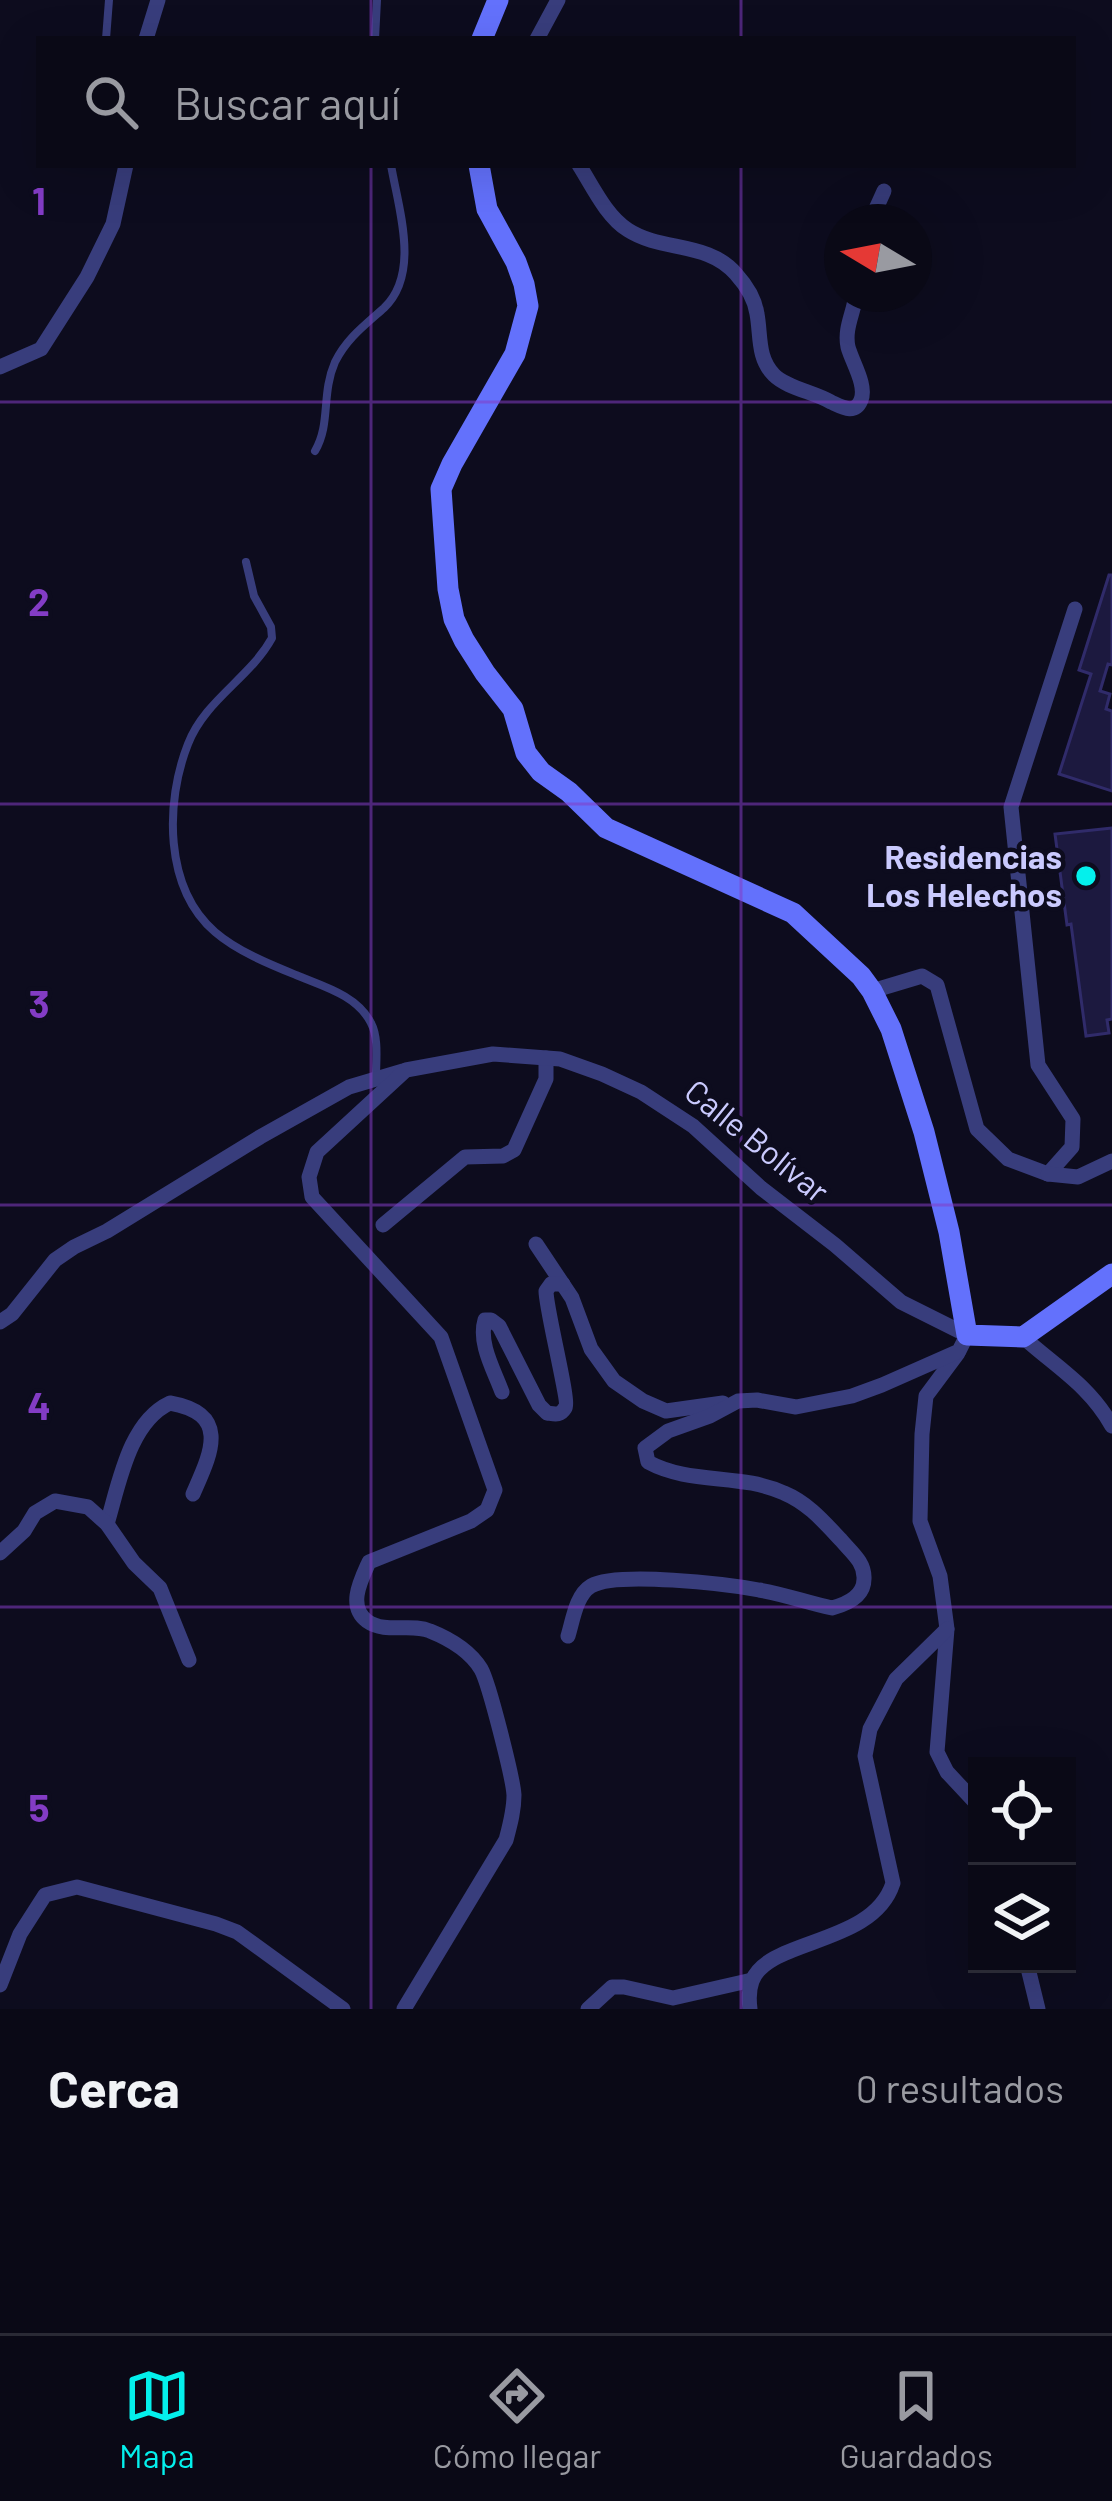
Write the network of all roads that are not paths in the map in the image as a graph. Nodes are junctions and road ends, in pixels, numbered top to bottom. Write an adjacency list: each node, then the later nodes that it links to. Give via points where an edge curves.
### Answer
1 (109, 0): 6 (lane)
2 (158, 0): 7 (street)
3 (377, 0): 8 (lane)
4 (498, 0): 9 (street)
5 (558, 0): 10 (street)
6 (106, 36)
7 (147, 36)
8 (375, 36)
9 (483, 36)
10 (539, 36)
11 (125, 168): 18 (street, via 113,224 41,349)
12 (391, 168): 19 (lane, via 402,277 337,359)
13 (479, 168): 22 (street, via 528,307 515,354 441,489 448,589 464,640 513,709 526,753 606,828 793,914)
14 (581, 168): 17 (street, via 611,217 631,232 700,250 736,273 775,377 845,410 863,392 847,342)
15 (884, 191): 16 (street)
16 (878, 204)
17 (851, 312)
18 (0, 367)
19 (315, 452)
20 (246, 562): 25 (lane, via 272,638 203,716 187,747 172,815 177,864 215,933 357,1006 371,1022)
21 (1075, 609): 27 (street, via 1011,807 1038,1065 1073,1119 1072,1147)
22 (872, 991): 27 (street, via 922,976 937,985 977,1129 1008,1159); 34 (street, via 924,1132 949,1232)
23 (546, 1058): 24 (street, Calle Bolívar, via 493,1054); 28 (street, via 546,1079 514,1150 465,1157); 34 (street, Calle Bolívar, via 641,1092 693,1126 901,1302)
24 (406, 1070): 25 (street, Calle Bolívar); 49 (street, via 317,1152 311,1197 441,1336 495,1490 471,1521 369,1562 357,1608 369,1622 426,1628 467,1651 484,1673 514,1791 506,1840)
25 (376, 1079): 32 (street, Calle Bolívar, via 349,1087 74,1247)
26 (1112, 1161): 27 (street, via 1078,1177)
27 (1048, 1174)
28 (383, 1225)
29 (536, 1244): 31 (street)
30 (1112, 1274): 33 (street)
31 (563, 1284): 35 (street, via 546,1291 564,1410 547,1414 538,1405 499,1326 485,1320 482,1339); 36 (street, via 591,1349 614,1381 643,1401 666,1411)
32 (0, 1322)
33 (1023, 1337): 34 (street, Calle Bolívar); 37 (street, via 1069,1373)
34 (963, 1343): 36 (street, via 852,1396 796,1407); 41 (street, via 926,1396 922,1434 920,1521 940,1576)
35 (502, 1392)
36 (738, 1401): 42 (street, via 652,1441 648,1462 800,1502 860,1562 862,1589 832,1608 758,1590 610,1581 581,1595)
37 (1112, 1426)
38 (193, 1495): 39 (street, via 212,1437 194,1411 170,1403 138,1432)
39 (107, 1524): 40 (street, via 88,1507 55,1501); 43 (street, via 160,1588)
40 (0, 1553)
41 (947, 1629): 44 (street, via 937,1752); 46 (street, via 896,1679 870,1729 866,1756 893,1883 888,1899 858,1924 765,1963)
42 (568, 1636)
43 (189, 1660)
44 (968, 1795)
45 (1030, 1973): 52 (street)
46 (752, 1980): 50 (street, via 673,1998 612,1988); 51 (street)
47 (0, 1985): 48 (street, via 45,1895 77,1887 236,1932)
48 (344, 2009)
49 (404, 2009)
50 (588, 2009)
51 (750, 2009)
52 (1038, 2009)

